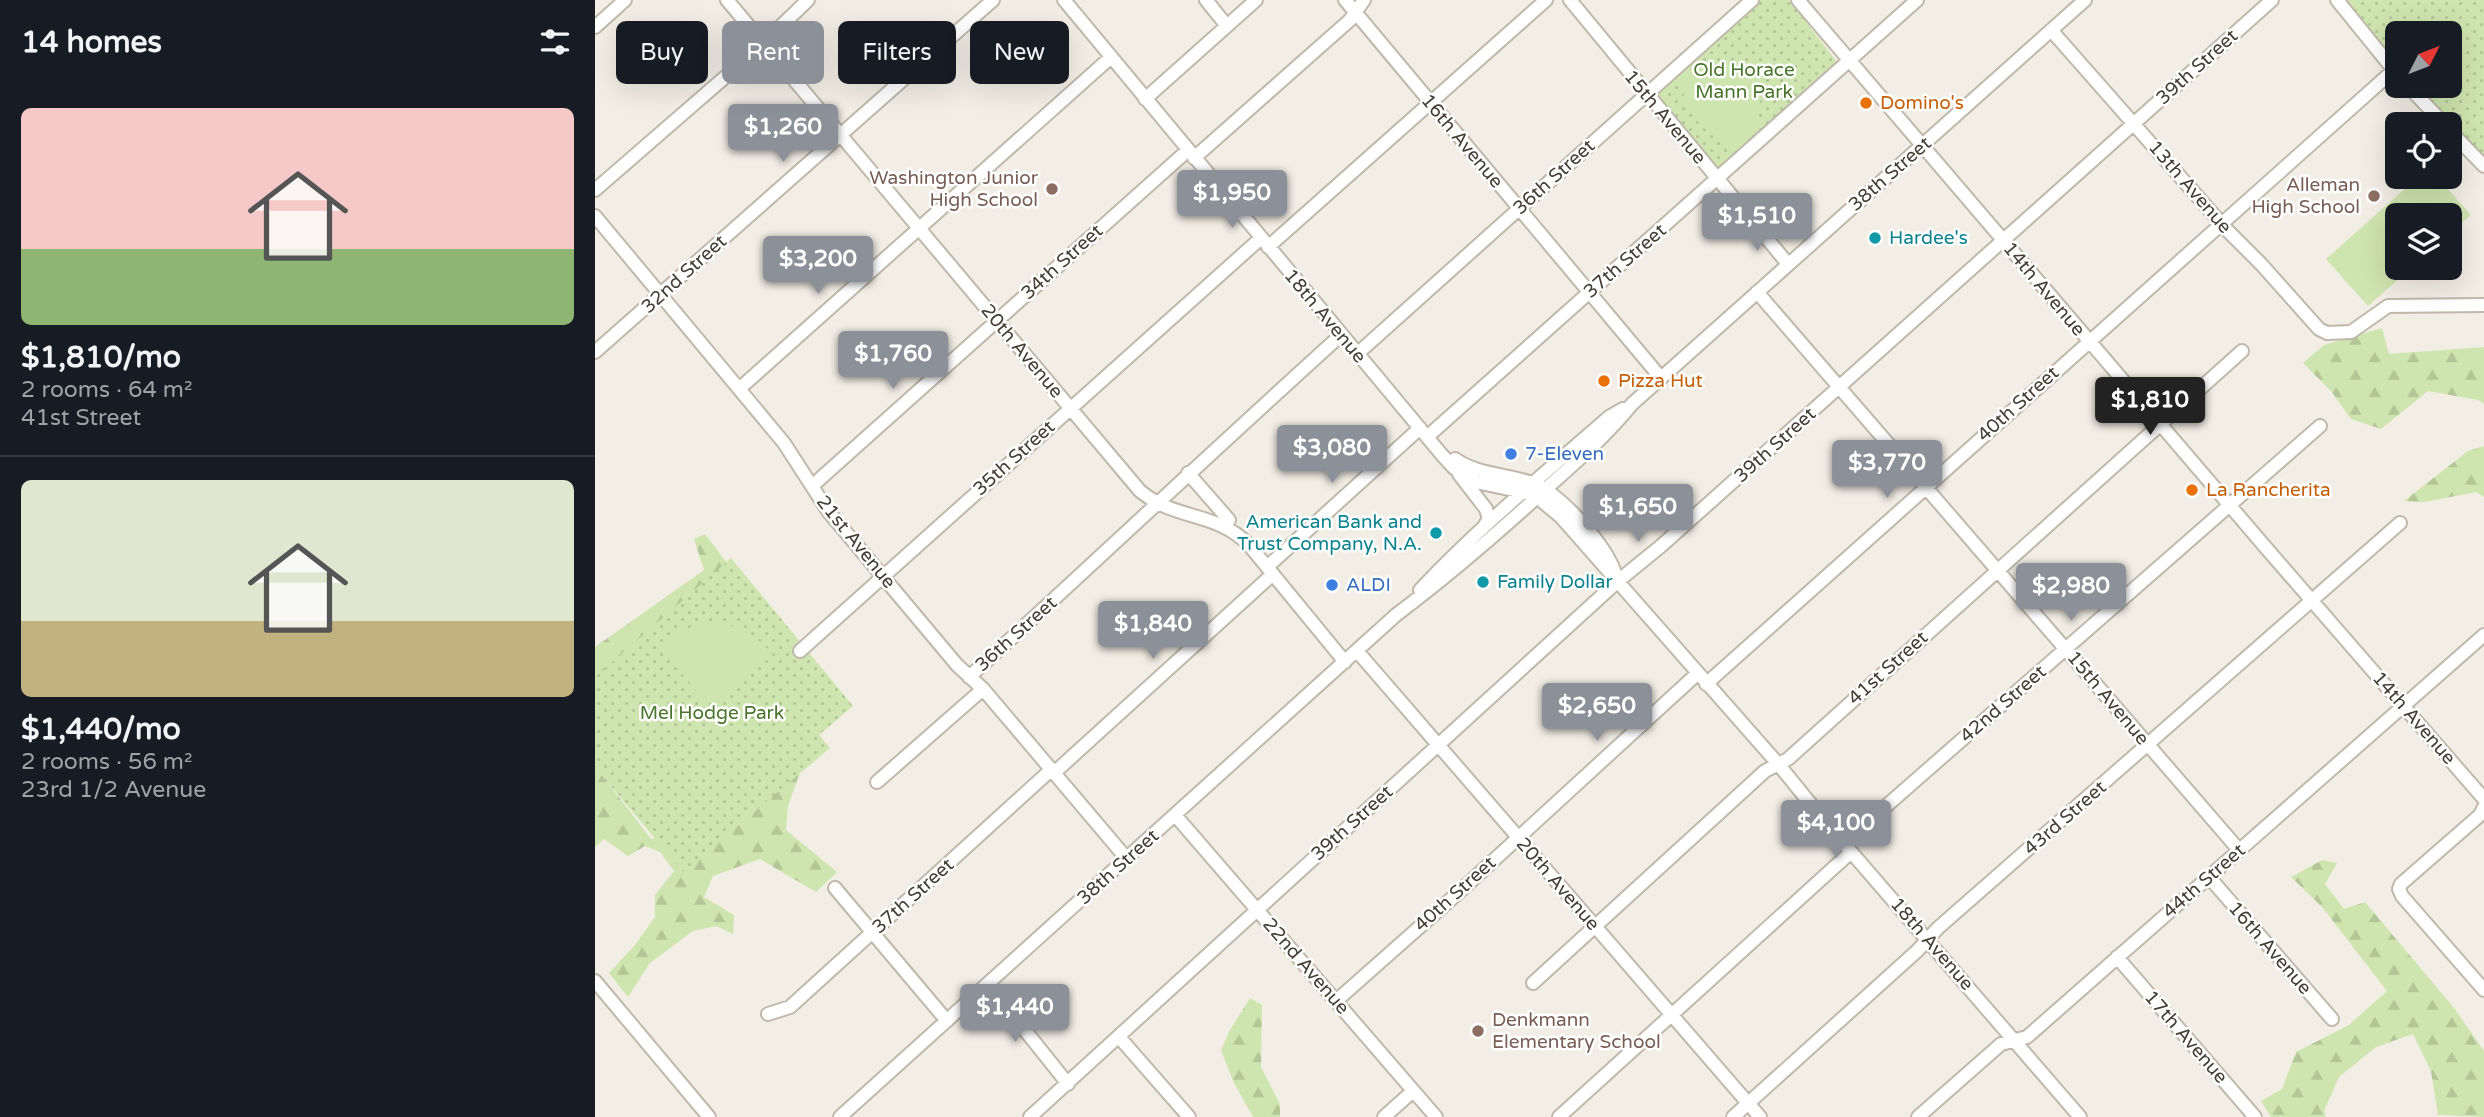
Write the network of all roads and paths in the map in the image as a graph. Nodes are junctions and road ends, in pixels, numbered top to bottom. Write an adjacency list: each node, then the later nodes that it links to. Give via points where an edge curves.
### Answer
1 (625, 0): 22 (street)
2 (727, 0): 19 (street, 20th Avenue)
3 (808, 0): 20 (street)
4 (993, 0): 36 (street, 32nd Street)
5 (1064, 0): 24 (street, 18th Avenue)
6 (1206, 0): 21 (street)
7 (1256, 0): 21 (street)
8 (1345, 0): 18 (street, 16th Avenue)
9 (1364, 0): 18 (street, 34th Street)
10 (1546, 0): 33 (street, 35th Street)
11 (1570, 0): 30 (street, 15th Avenue)
12 (1752, 0): 30 (street, 36th Street)
13 (1798, 0): 26 (street, 14th Avenue)
14 (1917, 0): 26 (street, 37th Street)
15 (2085, 0): 23 (street, 38th Street)
16 (2272, 0): 35 (street, 39th Street)
17 (2337, 0): 25 (street)
18 (1355, 12): 33 (street, 16th Avenue); 39 (street, 34th Street)
19 (745, 21)
20 (786, 21)
21 (1227, 26): 32 (street)
22 (595, 27)
23 (2051, 30): 35 (street, 13th Avenue); 38 (street, 38th Street)
24 (1110, 58): 32 (street, 18th Avenue); 46 (street)
25 (2385, 59)
26 (1848, 61): 38 (street, 14th Avenue); 41 (street, 37th Street)
27 (722, 79): 42 (street)
28 (2385, 81): 45 (street, 40th Street)
29 (798, 84): 36 (street, 20th Avenue)
30 (1646, 95): 41 (street, 15th Avenue); 43 (street, 36th Street)
31 (2419, 98): 34 (street)
32 (1145, 99): 39 (street, 18th Avenue)
33 (1430, 103): 43 (street, 16th Avenue); 48 (street, 35th Street)
34 (2433, 112)
35 (2134, 124): 45 (street, 13th Avenue); 47 (street, 39th Street)
36 (841, 135): 46 (street, 20th Avenue); 52 (street, 32nd Street)
37 (2462, 143): 40 (street)
38 (1922, 145): 47 (street, 14th Avenue); 49 (street, 38th Street)
39 (1191, 155): 48 (street, 18th Avenue); 54 (street, 34th Street)
40 (2484, 166)
41 (1717, 180): 49 (street, 15th Avenue); 51 (street, 37th Street)
42 (595, 190)
43 (1519, 209): 51 (street, 16th Avenue); 59 (street, 36th Street)
44 (595, 216): 52 (street, 21st Avenue)
45 (2221, 223): 53 (street, 13th Avenue, via 2313,324 2327,333 2351,332 2388,306); 56 (street, 40th Street)
46 (919, 228): 54 (street, 20th Avenue); 62 (street)
47 (2004, 241): 56 (street, 14th Avenue); 61 (street, 39th Street)
48 (1265, 243): 55 (street, 18th Avenue); 64 (street, 35th Street)
49 (1788, 264): 50 (street, 38th Street)
50 (1757, 292): 60 (street, 38th Street); 61 (street, 15th Avenue)
51 (1588, 293): 60 (street, 16th Avenue); 67 (street, 37th Street)
52 (660, 295): 58 (street, 32nd Street); 62 (street, 21st Avenue)
53 (2484, 305)
54 (997, 321): 64 (street, 20th Avenue); 70 (street, 34th Street)
55 (1341, 335): 59 (street, 18th Avenue); 69 (street, 36th Street)
56 (2089, 341): 65 (street, 14th Avenue); 72 (street, 40th Street)
57 (2242, 351): 65 (street, 41st Street)
58 (595, 352)
59 (1357, 354): 67 (street, 18th Avenue)
60 (1661, 378): 63 (street, 38th Street)
61 (1839, 388): 72 (street, 15th Avenue); 82 (street, 39th Street)
62 (739, 389): 70 (street, 21st Avenue)
63 (1632, 404): 71 (street, 38th Street, via 1609,417); 73 (street, 38th Street)
64 (1070, 408): 74 (street, 20th Avenue, via 1140,491); 81 (street, 35th Street)
65 (2160, 423): 75 (street, 14th Avenue); 80 (street, 41st Street)
66 (2320, 426): 75 (street, 42nd Street)
67 (1424, 433): 68 (street, 18th Avenue); 71 (street, 18th Avenue, via 1478,472); 79 (street, 37th Street)
68 (1454, 468): 71 (street, 18th Avenue, via 1476,482); 78 (street, via 1486,509 1489,519)
69 (1188, 473): 74 (street, 36th Street); 76 (street)
70 (812, 486): 81 (street, 21st Avenue)
71 (1527, 488): 73 (street, 18th Avenue); 78 (street, 38th Street)
72 (1925, 488): 80 (street, 15th Avenue); 92 (street, 40th Street)
73 (1541, 494): 82 (street, 18th Avenue, via 1560,501 1596,542); 84 (street, 38th Street, via 1452,573)
74 (1158, 505): 79 (street, 20th Avenue, via 1231,529); 91 (street, 36th Street)
75 (2230, 506): 83 (street, 14th Avenue); 86 (street, 42nd Street)
76 (1229, 520)
77 (2400, 523): 83 (street, 43rd Street)
78 (1485, 525): 84 (street, 38th Street)
79 (1270, 570): 89 (street, 20th Avenue); 98 (street, 37th Street)
80 (1996, 570): 86 (street, 15th Avenue); 97 (street, 41st Street)
81 (883, 576): 88 (street, 35th Street); 91 (street, 21st Avenue)
82 (1618, 581): 90 (street, 18th Avenue); 95 (street, 39th Street)
83 (2313, 601): 94 (street, 14th Avenue); 96 (street, 43rd Street)
84 (1396, 615): 87 (street, 38th Street)
85 (2484, 635): 94 (street, 44th Street)
86 (2066, 649): 96 (street, 15th Avenue); 104 (street, 42nd Street)
87 (1357, 650): 89 (street, 38th Street); 95 (street, 20th Avenue)
88 (800, 651)
89 (1345, 662): 102 (street, 38th Street)
90 (1697, 673): 92 (street, 18th Avenue); 103 (street, 40th Street)
91 (969, 677): 93 (street, 21st Avenue)
92 (1706, 684): 97 (street, 18th Avenue)
93 (983, 689): 98 (street, 21st Avenue); 99 (street, 36th Street)
94 (2404, 706): 100 (street, 14th Avenue); 105 (street, 44th Street)
95 (1439, 744): 103 (street, 20th Avenue); 109 (street, 39th Street)
96 (2148, 745): 105 (street, 15th Avenue); 112 (street, 43rd Street)
97 (1779, 765): 104 (street, 18th Avenue); 110 (street, 41st Street, via 1765,771)
98 (1054, 771): 106 (street, 21st Avenue); 111 (street, 37th Street)
99 (877, 782)
100 (2484, 799)
101 (2484, 807): 117 (street, via 2399,889)
102 (1175, 815): 106 (street, 38th Street); 109 (street, 22nd Avenue)
103 (1518, 837): 110 (street, 20th Avenue); 118 (street, 40th Street)
104 (1848, 847): 112 (street, 18th Avenue); 120 (street, 42nd Street)
105 (2239, 850): 107 (street, 44th Street)
106 (1127, 859): 116 (street, 38th Street)
107 (2209, 877): 113 (street, 44th Street); 121 (street, 16th Avenue)
108 (835, 888): 111 (street)
109 (1257, 910): 118 (street, 22nd Avenue); 123 (street, 39th Street)
110 (1596, 927): 115 (street, 41st Street); 120 (street, 20th Avenue)
111 (873, 932): 119 (street, 37th Street, via 790,1007); 122 (street)
112 (1928, 939): 124 (street, 18th Avenue); 127 (street, 43rd Street)
113 (2117, 957): 124 (street, 44th Street, via 2027,1037); 139 (street, 17th Avenue)
114 (595, 981): 128 (street)
115 (1533, 983)
116 (988, 984): 122 (street, 38th Street); 125 (street)
117 (2484, 990)
118 (1336, 1001): 126 (street, 22nd Avenue)
119 (768, 1014)
120 (1672, 1015): 127 (street, 20th Avenue); 134 (street, 42nd Street)
121 (2332, 1019)
122 (947, 1021): 129 (street, 38th Street)
123 (1119, 1037): 125 (street, 39th Street); 131 (street)
124 (2015, 1041): 137 (street, 44th Street, via 2001,1044); 138 (street, 18th Avenue)
125 (1068, 1084): 130 (street, 39th Street)
126 (1413, 1091): 132 (street); 133 (street, 22nd Avenue)
127 (1748, 1103): 135 (street, 43rd Street); 136 (street, 20th Avenue)
128 (709, 1117)
129 (840, 1117)
130 (1030, 1117)
131 (1189, 1117)
132 (1384, 1117)
133 (1436, 1117)
134 (1559, 1117)
135 (1733, 1117)
136 (1760, 1117)
137 (1918, 1117)
138 (2080, 1117)
139 (2255, 1117)

